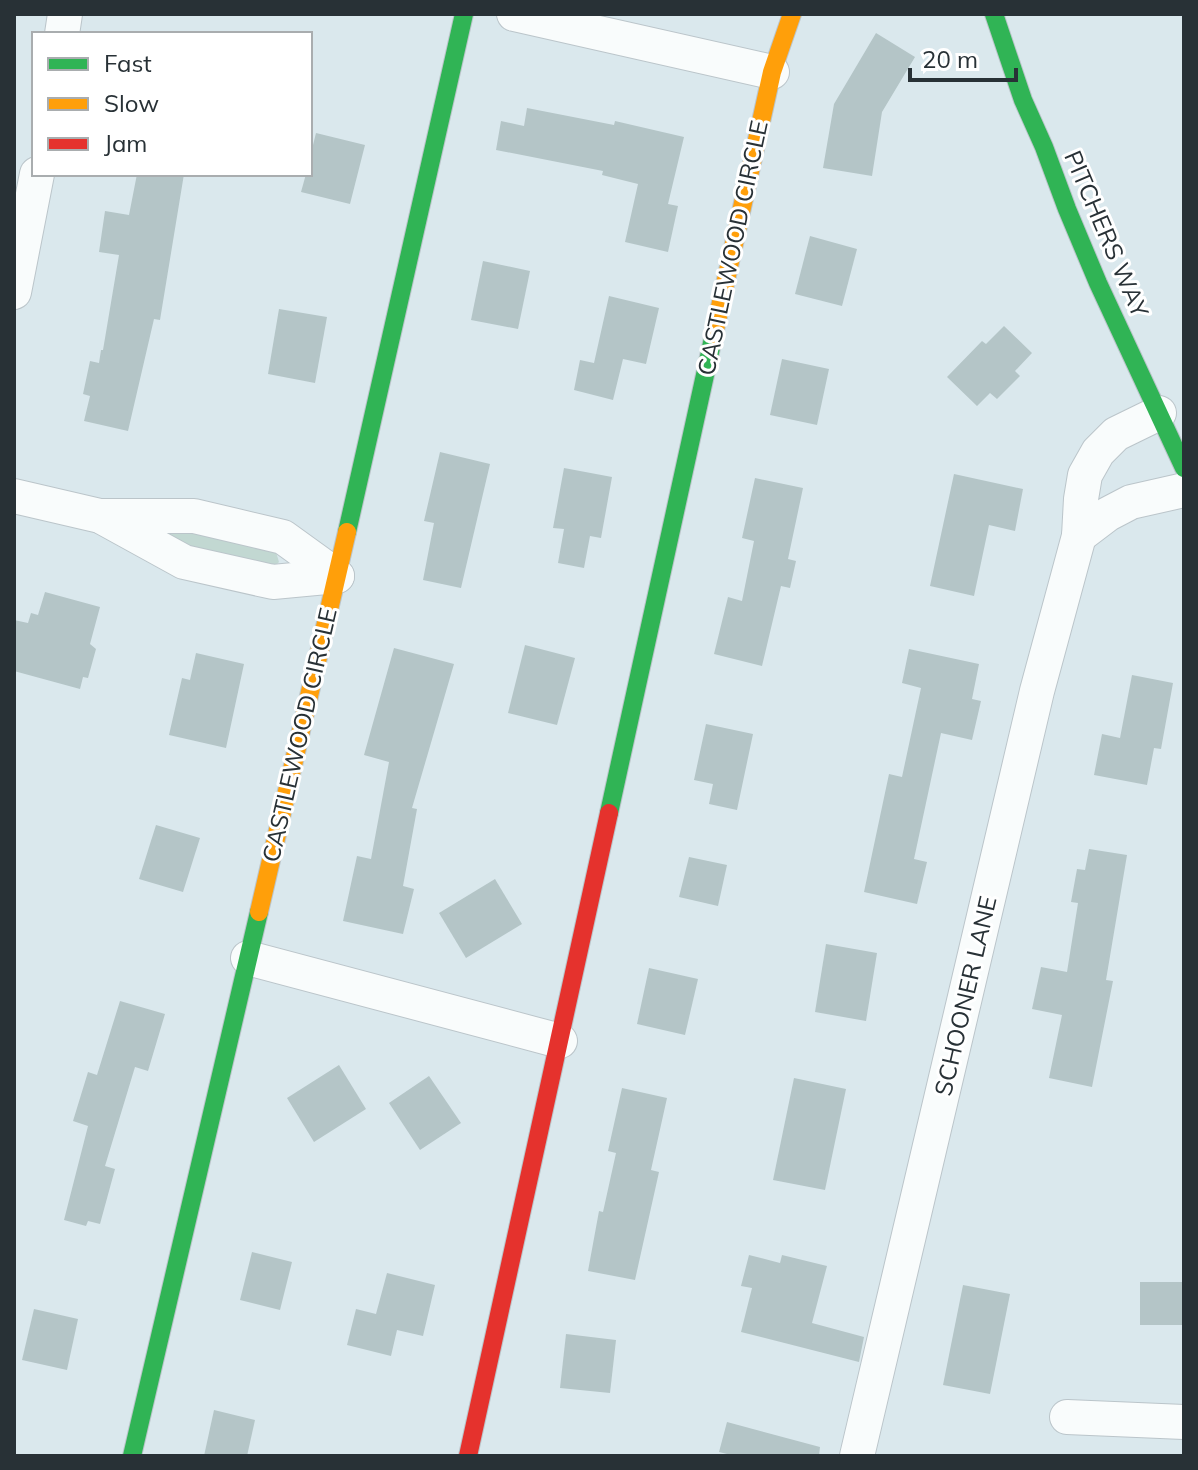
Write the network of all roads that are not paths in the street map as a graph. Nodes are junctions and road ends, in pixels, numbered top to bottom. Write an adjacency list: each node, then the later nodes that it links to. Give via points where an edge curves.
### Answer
1 (464, 14): 14 (street, CASTLEWOOD CIRCLE)
2 (514, 14): 5 (street)
3 (792, 14): 5 (street, CASTLEWOOD CIRCLE)
4 (994, 14): 8 (street, PITCHERS WAY, via 1067,209)
5 (772, 72): 16 (street, CASTLEWOOD CIRCLE)
6 (37, 176): 7 (street)
7 (14, 292)
8 (1159, 413): 9 (street, PITCHERS WAY); 13 (street, SCHOONER LANE, via 1116,434 1098,452 1085,475)
9 (1184, 468)
10 (1184, 490): 13 (street, via 1131,502)
11 (14, 496): 12 (street)
12 (100, 516): 14 (street, via 184,562 273,582); 14 (street, via 194,516 283,537)
13 (1079, 536): 21 (street, SCHOONER LANE, via 1037,691)
14 (337, 576): 15 (street, CASTLEWOOD CIRCLE)
15 (248, 958): 16 (street); 19 (street, CASTLEWOOD CIRCLE)
16 (560, 1041): 20 (street, CASTLEWOOD CIRCLE)
17 (1067, 1417): 18 (street)
18 (1184, 1422)
19 (132, 1456)
20 (468, 1456)
21 (857, 1456)

